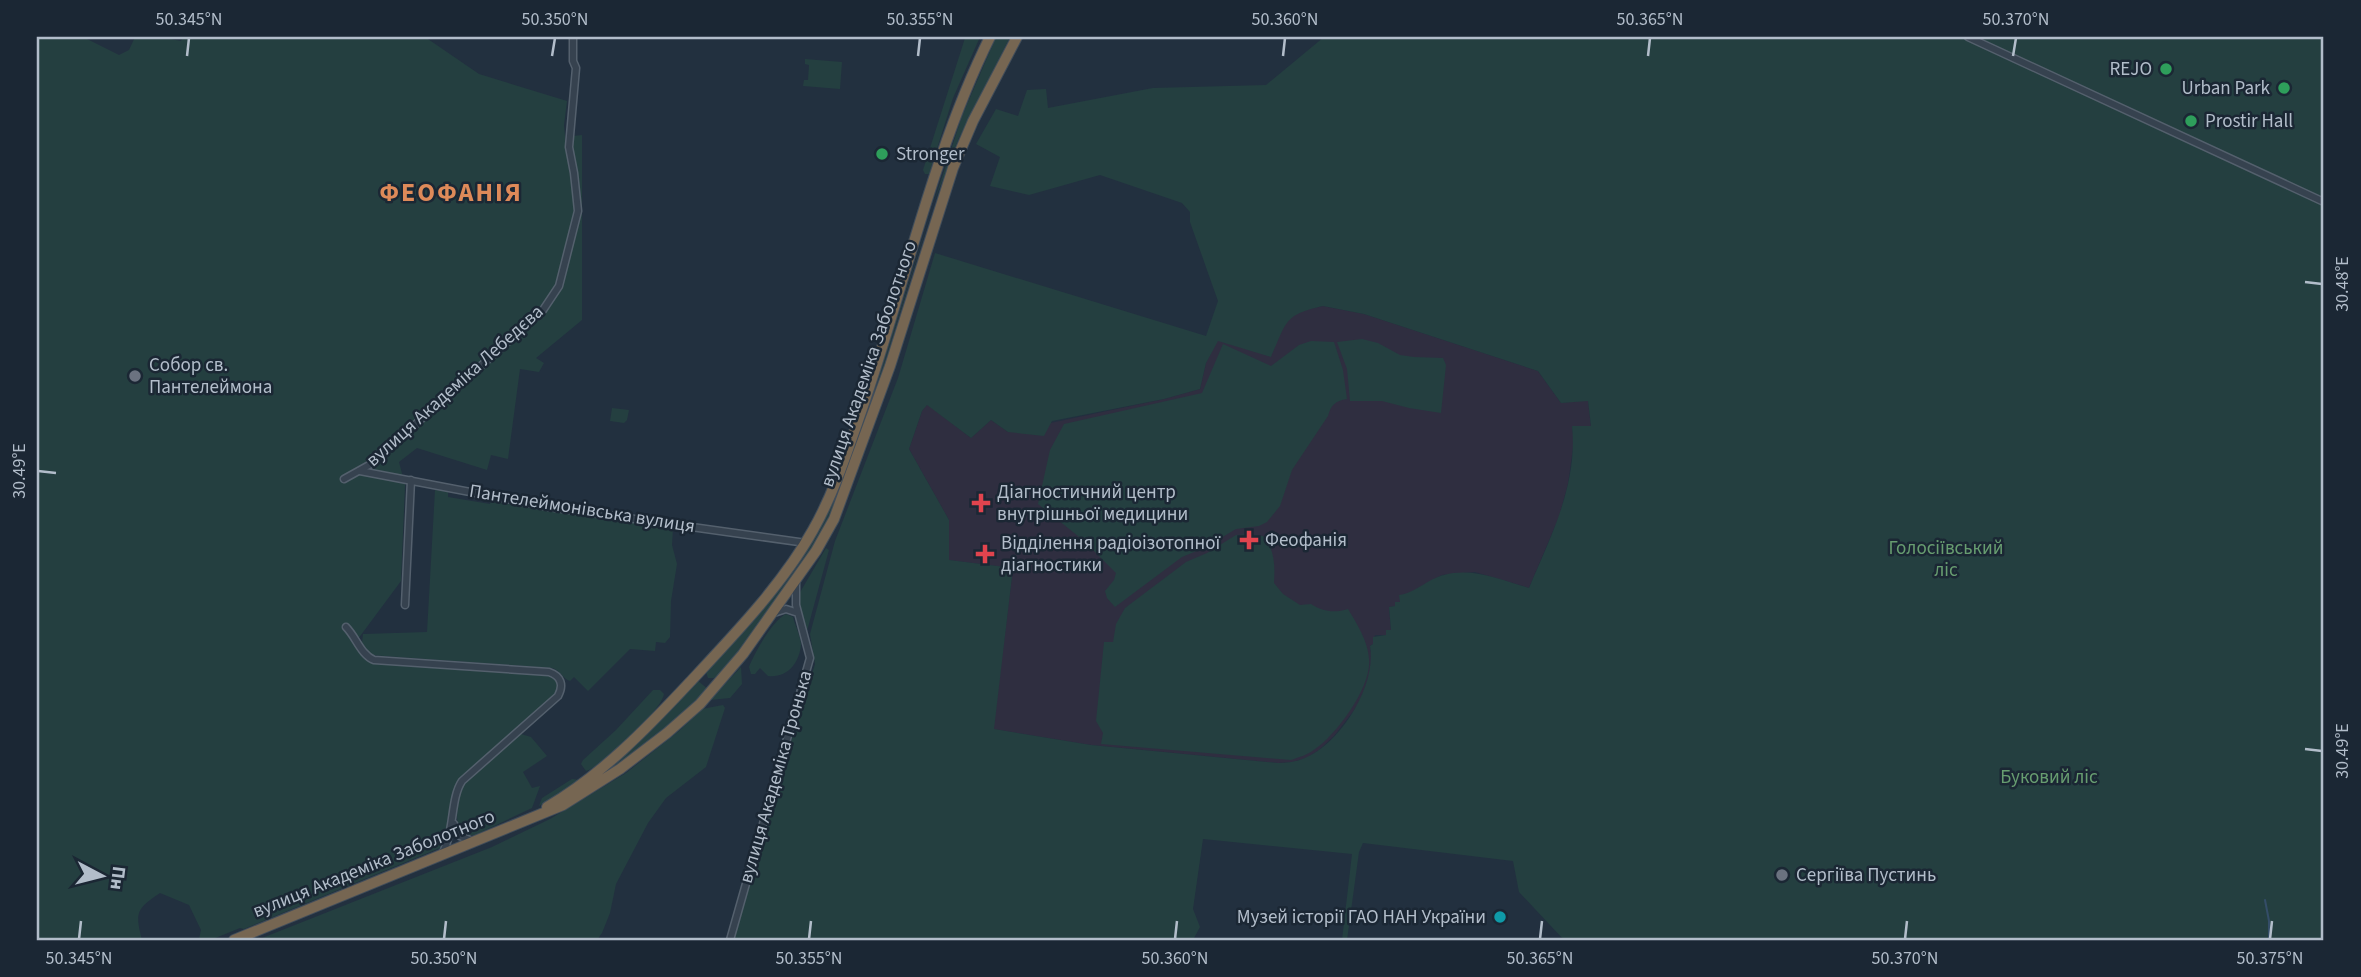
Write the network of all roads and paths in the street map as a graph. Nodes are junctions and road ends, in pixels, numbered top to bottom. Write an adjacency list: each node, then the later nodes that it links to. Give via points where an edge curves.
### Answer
1 (573, 37): 6 (street, вулиця Академіка Лебедєва, via 576,68 569,147 578,211 559,286 543,310)
2 (990, 37): 9 (highway, вулиця Академіка Заболотного, via 950,135 844,461)
3 (1017, 37): 10 (highway, вулиця Академіка Заболотного, via 953,168 846,489)
4 (1968, 37): 5 (street)
5 (2324, 202)
6 (360, 471): 7 (street, вулиця Академіка Лебедєва); 8 (street, Пантелеймонівська вулиця)
7 (344, 480)
8 (411, 480): 9 (street, Пантелеймонівська вулиця, via 549,507); 11 (street, вулиця Академіка Лебедєва)
9 (806, 543): 15 (highway, вулиця Академіка Заболотного)
10 (796, 581): 12 (highway, вулиця Академіка Заболотного); 13 (street, вулиця Академіка Тронька)
11 (405, 605)
12 (774, 613): 13 (street, via 786,609); 16 (highway, вулиця Академіка Заболотного)
13 (798, 613): 22 (street, вулиця Академіка Тронька, via 810,658)
14 (346, 627): 17 (street, via 364,654 374,660 548,672 559,678 562,690 558,696 461,781)
15 (700, 671): 16 (highway, via 705,683); 18 (highway, вулиця Академіка Заболотного, via 610,761)
16 (718, 682): 18 (highway, вулиця Академіка Заболотного, via 700,704 620,769 563,805)
17 (454, 819): 19 (street, via 456,833); 20 (street)
18 (526, 821): 19 (highway, вулиця Академіка Заболотного)
19 (477, 842): 20 (highway, вулиця Академіка Заболотного)
20 (441, 857): 21 (highway, вулиця Академіка Заболотного)
21 (234, 940)
22 (730, 940)

